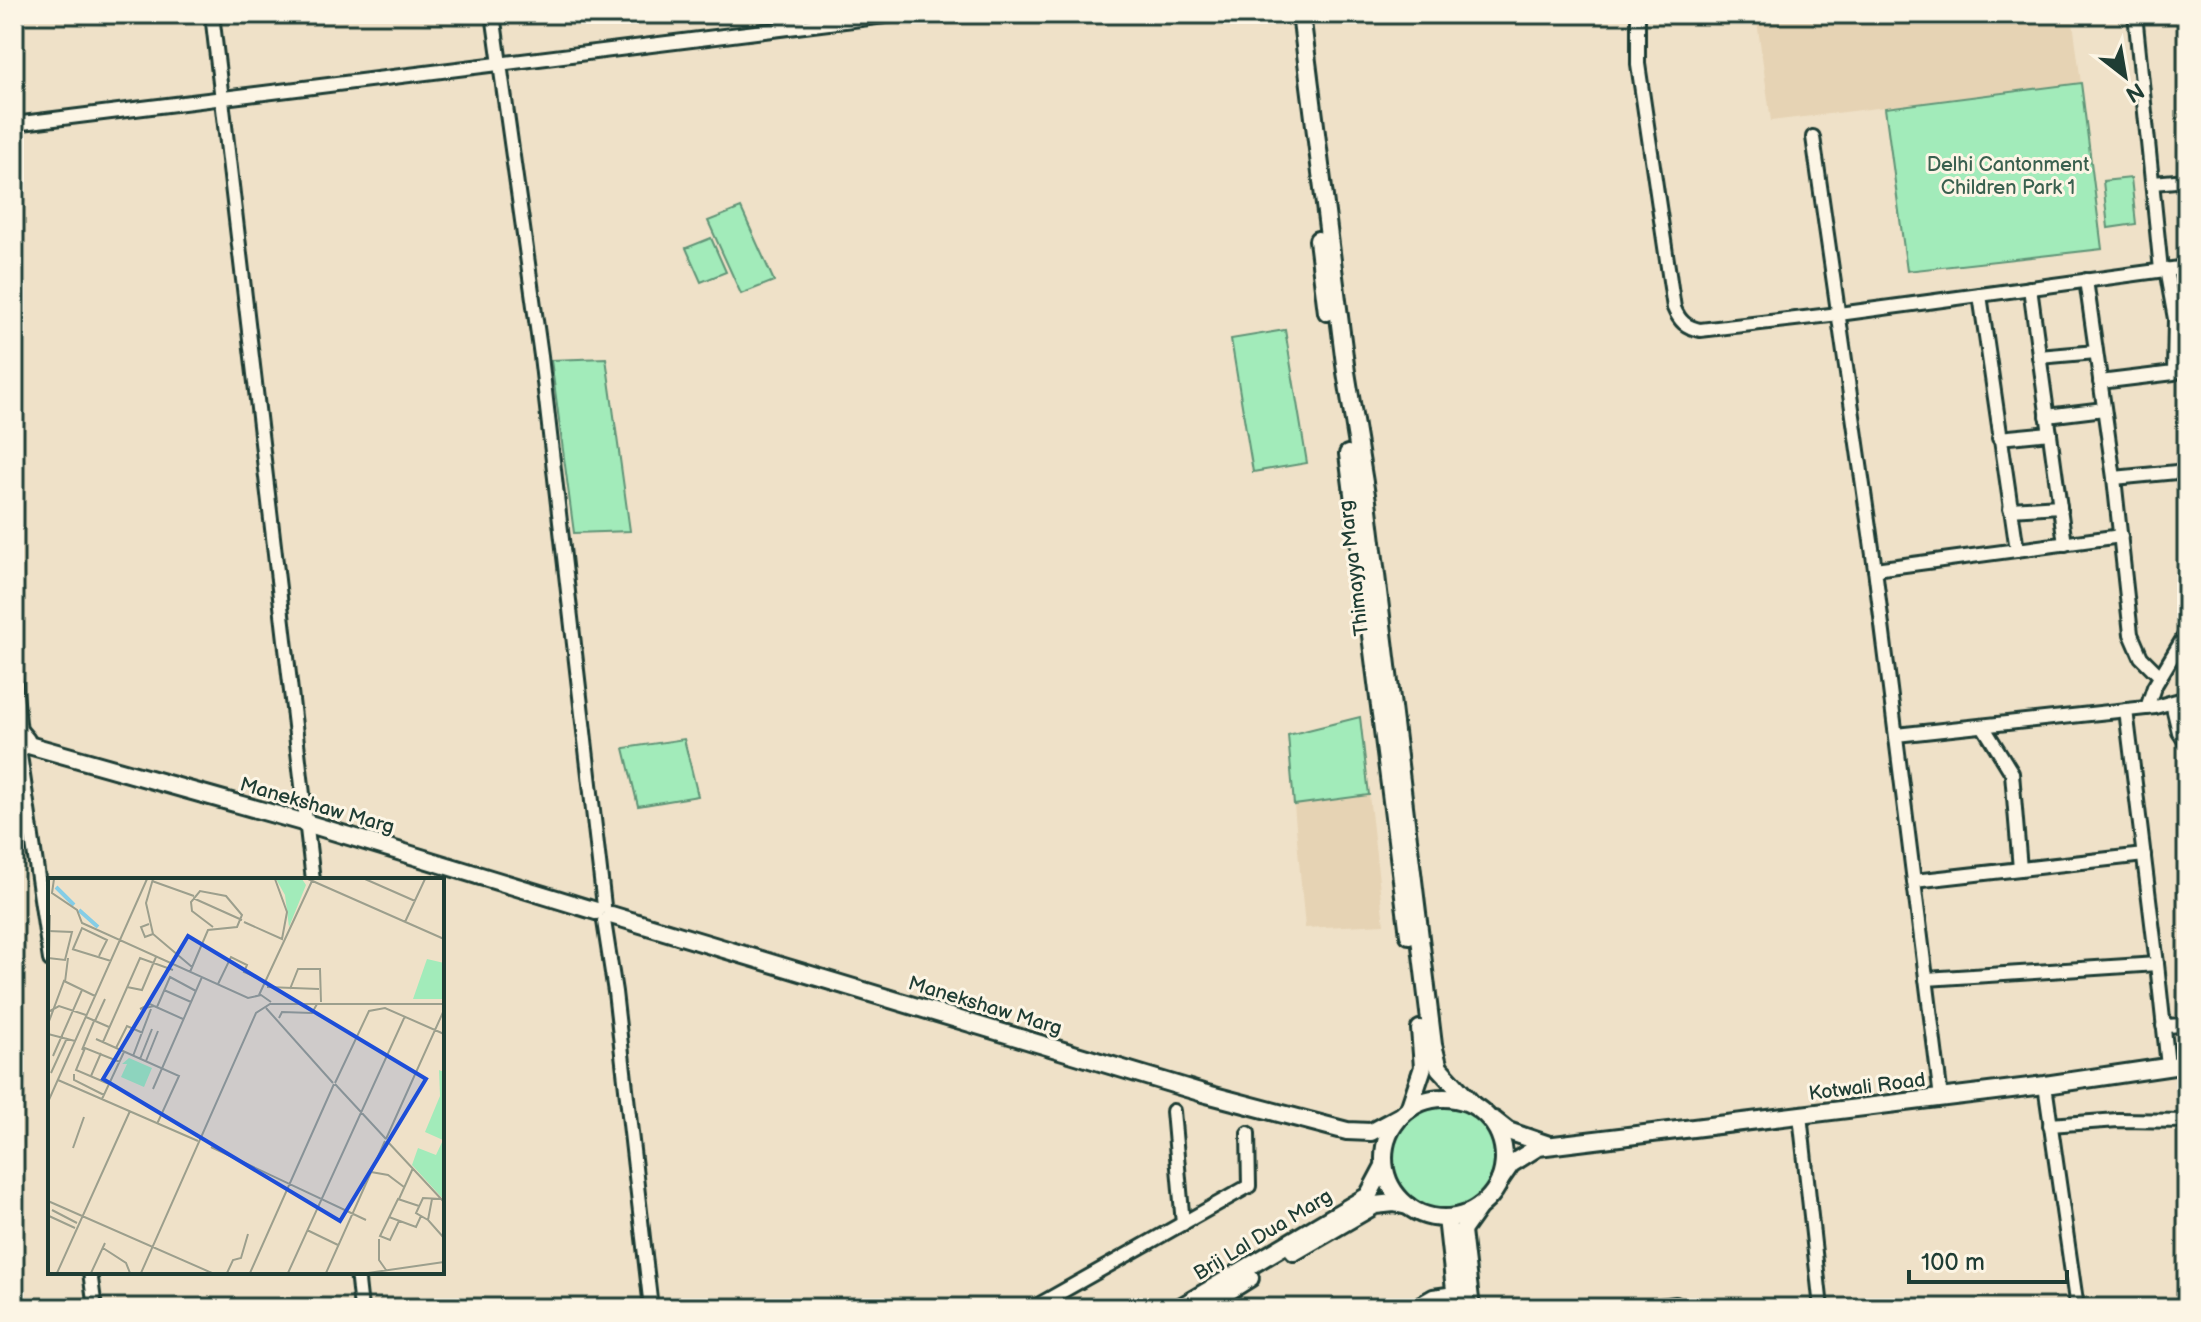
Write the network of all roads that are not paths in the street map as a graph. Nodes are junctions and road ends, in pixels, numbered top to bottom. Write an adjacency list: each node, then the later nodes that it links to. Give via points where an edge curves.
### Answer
1 (212, 14): 9 (street)
2 (493, 14): 8 (street)
3 (901, 14): 8 (street)
4 (1290, 14): 30 (street, Thimayya Marg, via 1324,288)
5 (1301, 14): 30 (street, Thimayya Marg)
6 (1638, 14): 19 (street, via 1637,56 1647,135 1679,319 1700,330)
7 (2135, 14): 13 (street)
8 (499, 65): 9 (street); 53 (street, via 542,370)
9 (221, 100): 10 (street); 48 (street)
10 (14, 124)
11 (1813, 137): 19 (street)
12 (2187, 180): 13 (street)
13 (2153, 183): 15 (street)
14 (2187, 267): 15 (street)
15 (2163, 270): 16 (street); 20 (street)
16 (2086, 280): 17 (street); 21 (street)
17 (2030, 288): 18 (street); 22 (street)
18 (1980, 295): 19 (street); 27 (street)
19 (1839, 314): 36 (street)
20 (2181, 340): 23 (street, via 2171,375)
21 (2096, 352): 22 (street); 23 (street)
22 (2039, 357): 25 (street)
23 (2100, 382): 24 (street)
24 (2104, 409): 25 (street); 29 (street)
25 (2047, 416): 26 (street)
26 (2050, 433): 27 (street); 31 (street)
27 (1999, 438): 32 (street)
28 (2187, 471): 29 (street)
29 (2114, 478): 33 (street)
30 (1361, 502): 63 (street, Thimayya Marg, via 1433,1045 1439,1068); 65 (street, Thimayya Marg, via 1422,1046 1422,1073)
31 (2060, 506): 32 (street); 34 (street)
32 (2010, 509): 35 (street)
33 (2121, 536): 34 (street); 39 (street, via 2131,634 2141,657)
34 (2065, 544): 35 (street)
35 (2017, 550): 36 (street)
36 (1875, 569): 45 (street)
37 (2187, 632): 39 (street)
38 (14, 672): 46 (street)
39 (2160, 676): 42 (street)
40 (2187, 698): 41 (street)
41 (2172, 703): 42 (street); 47 (street)
42 (2147, 708): 43 (street)
43 (2126, 710): 44 (street); 49 (street)
44 (1983, 726): 45 (street); 50 (street, via 2012,773)
45 (1896, 735): 52 (street)
46 (19, 741): 48 (street, Manekshaw Marg); 54 (street)
47 (2187, 744)
48 (306, 823): 51 (street); 53 (street, Manekshaw Marg)
49 (2144, 855): 50 (street); 55 (street)
50 (2020, 869): 52 (street)
51 (313, 878)
52 (1914, 881): 56 (street)
53 (604, 913): 69 (street, Manekshaw Marg, via 1203,1093); 84 (street)
54 (48, 946)
55 (2157, 964): 56 (street); 58 (street)
56 (1926, 979): 62 (street)
57 (2187, 1025): 58 (street)
58 (2163, 1026): 60 (street)
59 (2187, 1064): 60 (street, Kotwali Road)
60 (2168, 1066): 61 (street, Kotwali Road)
61 (2045, 1085): 62 (street, Kotwali Road); 68 (street)
62 (1941, 1098): 66 (street, Kotwali Road)
63 (1478, 1108): 65 (street, via 1440,1098); 71 (street, via 1508,1131); 73 (street, via 1503,1143)
64 (1173, 1111): 78 (street)
65 (1404, 1113): 69 (street, Manekshaw Marg, via 1371,1132); 72 (street, via 1386,1142)
66 (1800, 1115): 71 (street, Kotwali Road); 92 (street)
67 (2187, 1121): 68 (street)
68 (2050, 1125): 93 (street)
69 (1347, 1131): 72 (street, Manekshaw Marg, via 1367,1142)
70 (1248, 1133): 78 (street, via 1249,1186)
71 (1550, 1146): 73 (street, via 1522,1155)
72 (1384, 1161): 74 (street); 75 (street, via 1396,1195)
73 (1500, 1180): 76 (street)
74 (1372, 1200): 75 (street); 86 (street, Brij Lal Dua Marg); 87 (street, Brij Lal Dua Marg)
75 (1408, 1206): 77 (street)
76 (1480, 1206): 77 (street); 89 (street, via 1462,1231)
77 (1447, 1218): 81 (street)
78 (1183, 1224): 85 (street)
79 (90, 1274): 82 (street)
80 (357, 1274): 83 (street)
81 (1456, 1301): 88 (street, via 1433,1296)
82 (95, 1308)
83 (361, 1308)
84 (651, 1308)
85 (1041, 1308)
86 (1179, 1308)
87 (1202, 1308)
88 (1412, 1308)
89 (1471, 1308)
90 (1644, 1308): 91 (street)
91 (1676, 1308)
92 (1821, 1308)
93 (2077, 1308)

